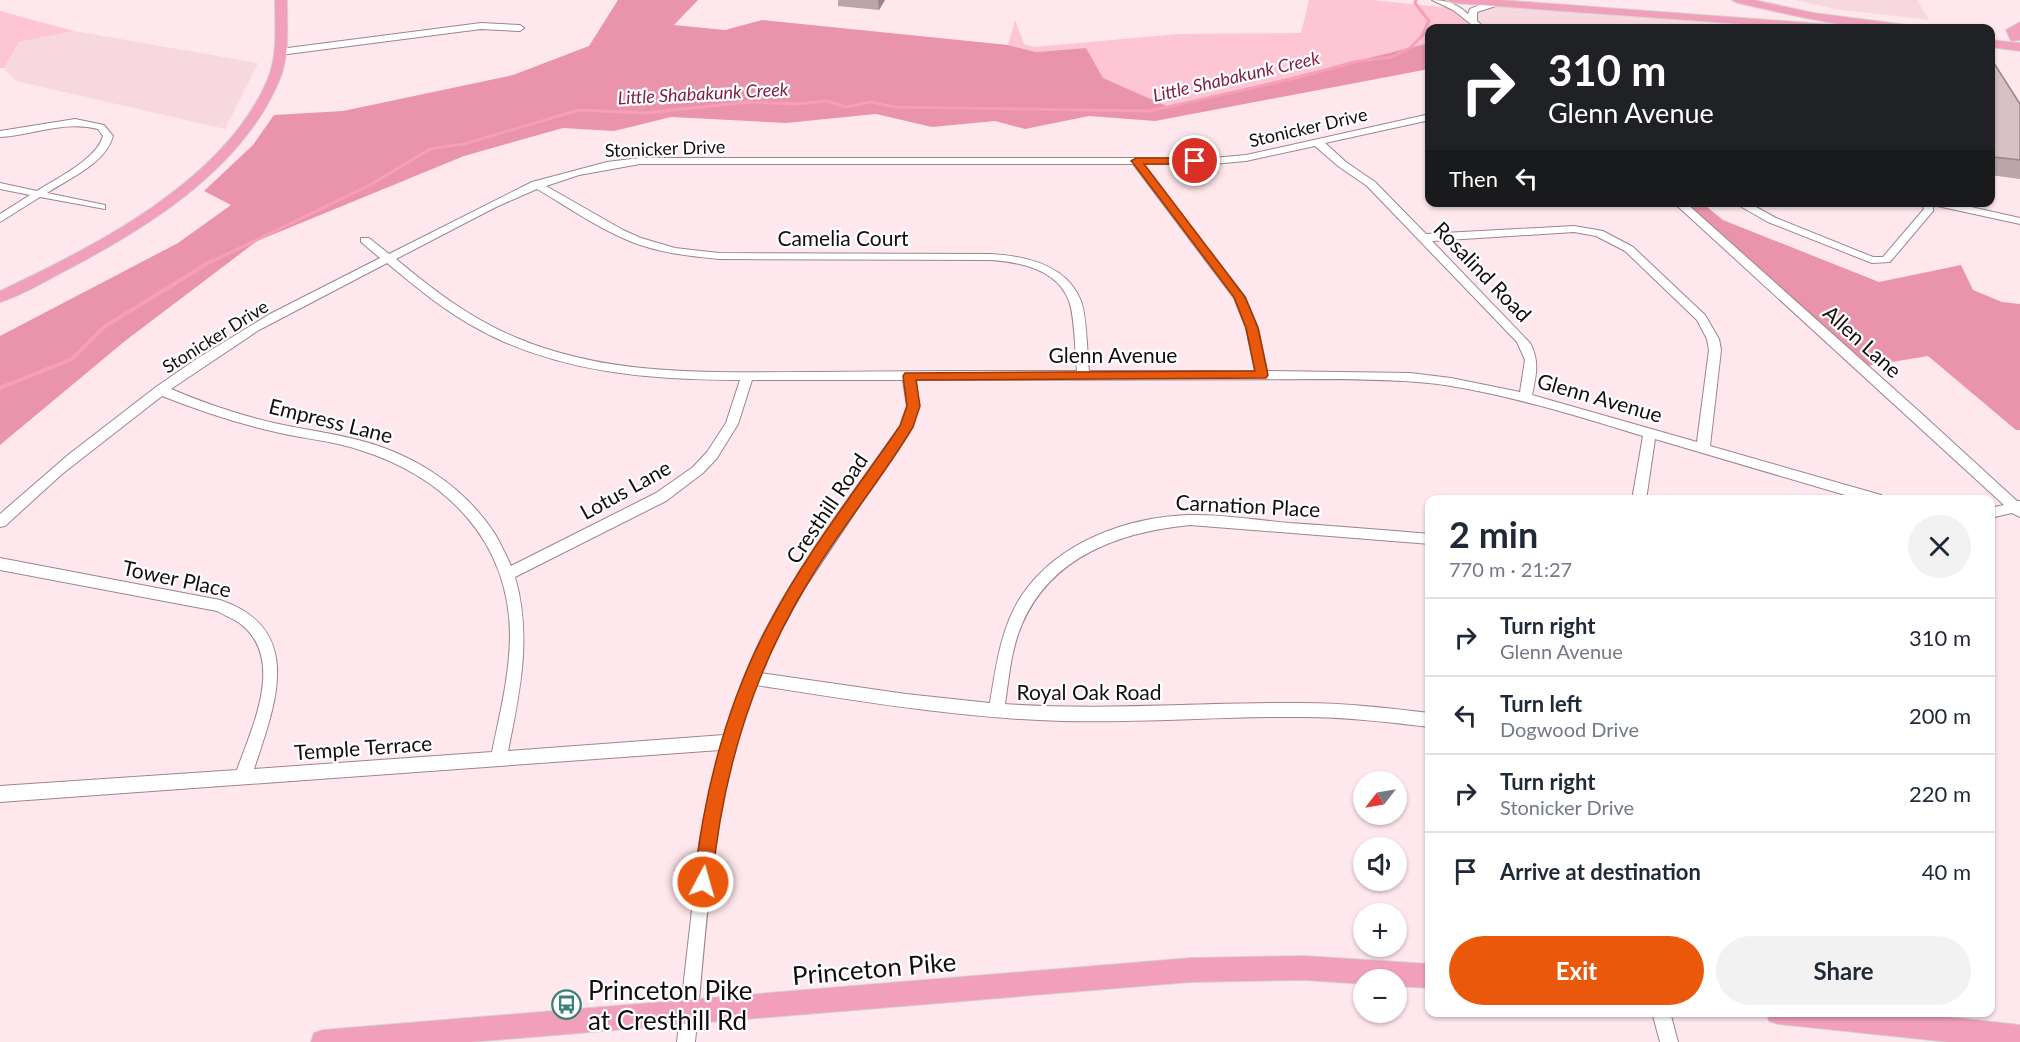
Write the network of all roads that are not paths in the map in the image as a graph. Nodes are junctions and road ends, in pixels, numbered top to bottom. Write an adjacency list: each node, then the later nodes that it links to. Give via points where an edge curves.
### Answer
1 (281, 0): 15 (main road)
2 (1436, 0): 6 (street, via 1452,6)
3 (1453, 0): 5 (main road)
4 (1738, 0): 9 (main road)
5 (1498, 4): 7 (street, via 1473,11); 8 (main road)
6 (1475, 24)
7 (1476, 24)
8 (1789, 24)
9 (1876, 24)
10 (2020, 25): 14 (main road, via 2012,30)
11 (520, 28): 15 (street, via 481,26)
12 (1995, 38): 14 (main road)
13 (1995, 43): 14 (main road)
14 (2019, 43)
15 (280, 52): 33 (main road, via 273,81 258,110 200,175 111,238)
16 (1425, 118): 18 (street, Stonicker Drive)
17 (0, 134): 22 (street, via 76,122 94,124 105,131 108,141 99,154)
18 (1317, 142): 19 (street, Stonicker Drive, via 1229,160); 30 (street, Rosalind Road, via 1371,184)
19 (1136, 161): 20 (street, Stonicker Drive, via 640,161 597,166); 35 (street, via 1239,297 1252,328)
20 (536, 184): 32 (street, Stonicker Drive); 34 (street, Camelia Court, via 637,240 690,254 991,257 1035,264 1059,278 1076,303)
21 (0, 186): 22 (street)
22 (39, 194): 23 (street); 28 (street)
23 (102, 207)
24 (1684, 207): 44 (street, Allen Lane)
25 (1747, 207): 26 (street, via 1872,260 1886,260)
26 (1928, 207)
27 (1955, 207): 29 (street)
28 (0, 219)
29 (2020, 221)
30 (1423, 237): 39 (street, Rosalind Road, via 1527,346 1533,364); 41 (street, via 1574,229 1599,233 1629,249 1701,318 1713,339)
31 (365, 240): 32 (street, Glenn Avenue)
32 (388, 258): 36 (street, Glenn Avenue, via 457,313 531,348 623,370); 38 (street, Stonicker Drive, via 256,326)
33 (0, 297)
34 (1083, 375): 35 (street, Glenn Avenue); 37 (street, Glenn Avenue)
35 (1262, 375): 39 (street, Glenn Avenue, via 1410,377)
36 (747, 376): 37 (street, Glenn Avenue); 49 (street, Lotus Lane, via 724,440 698,470 661,496)
37 (909, 376): 50 (street, Cresthill Road, via 914,406 906,427 801,580)
38 (160, 390): 46 (street, Stonicker Drive, via 51,474); 49 (street, Empress Lane, via 219,414 361,445 407,462 441,483 470,508 498,550)
39 (1525, 397): 40 (street, Glenn Avenue)
40 (1650, 433): 41 (street, Glenn Avenue); 42 (street)
41 (1703, 448): 43 (street, Glenn Avenue)
42 (1640, 495)
43 (1850, 495)
44 (2018, 508): 45 (street)
45 (1995, 512)
46 (0, 522)
47 (1425, 538): 51 (street, Carnation Place, via 1190,520 1158,522 1109,534 1051,570 1024,605 1008,643)
48 (0, 564): 55 (street, Tower Place, via 220,606 249,620 266,642 272,675 270,693)
49 (508, 574): 54 (street, Empress Lane, via 518,631)
50 (751, 678): 51 (street, Royal Oak Road); 53 (street, Cresthill Road)
51 (996, 711): 52 (street, Royal Oak Road, via 1112,714 1286,710)
52 (1425, 720)
53 (729, 742): 54 (street, Temple Terrace); 58 (street, Cresthill Road, via 707,838)
54 (499, 758): 55 (street, Temple Terrace)
55 (243, 776): 56 (street, Temple Terrace)
56 (0, 794)
57 (1425, 976): 58 (main road, Princeton Pike, via 1304,968 1191,970)
58 (690, 1013): 62 (main road, Princeton Pike); 63 (street, Cresthill Road)
59 (1662, 1017): 64 (street)
60 (1826, 1017): 61 (main road)
61 (2020, 1037)
62 (323, 1042)
63 (686, 1042)
64 (1669, 1042)

